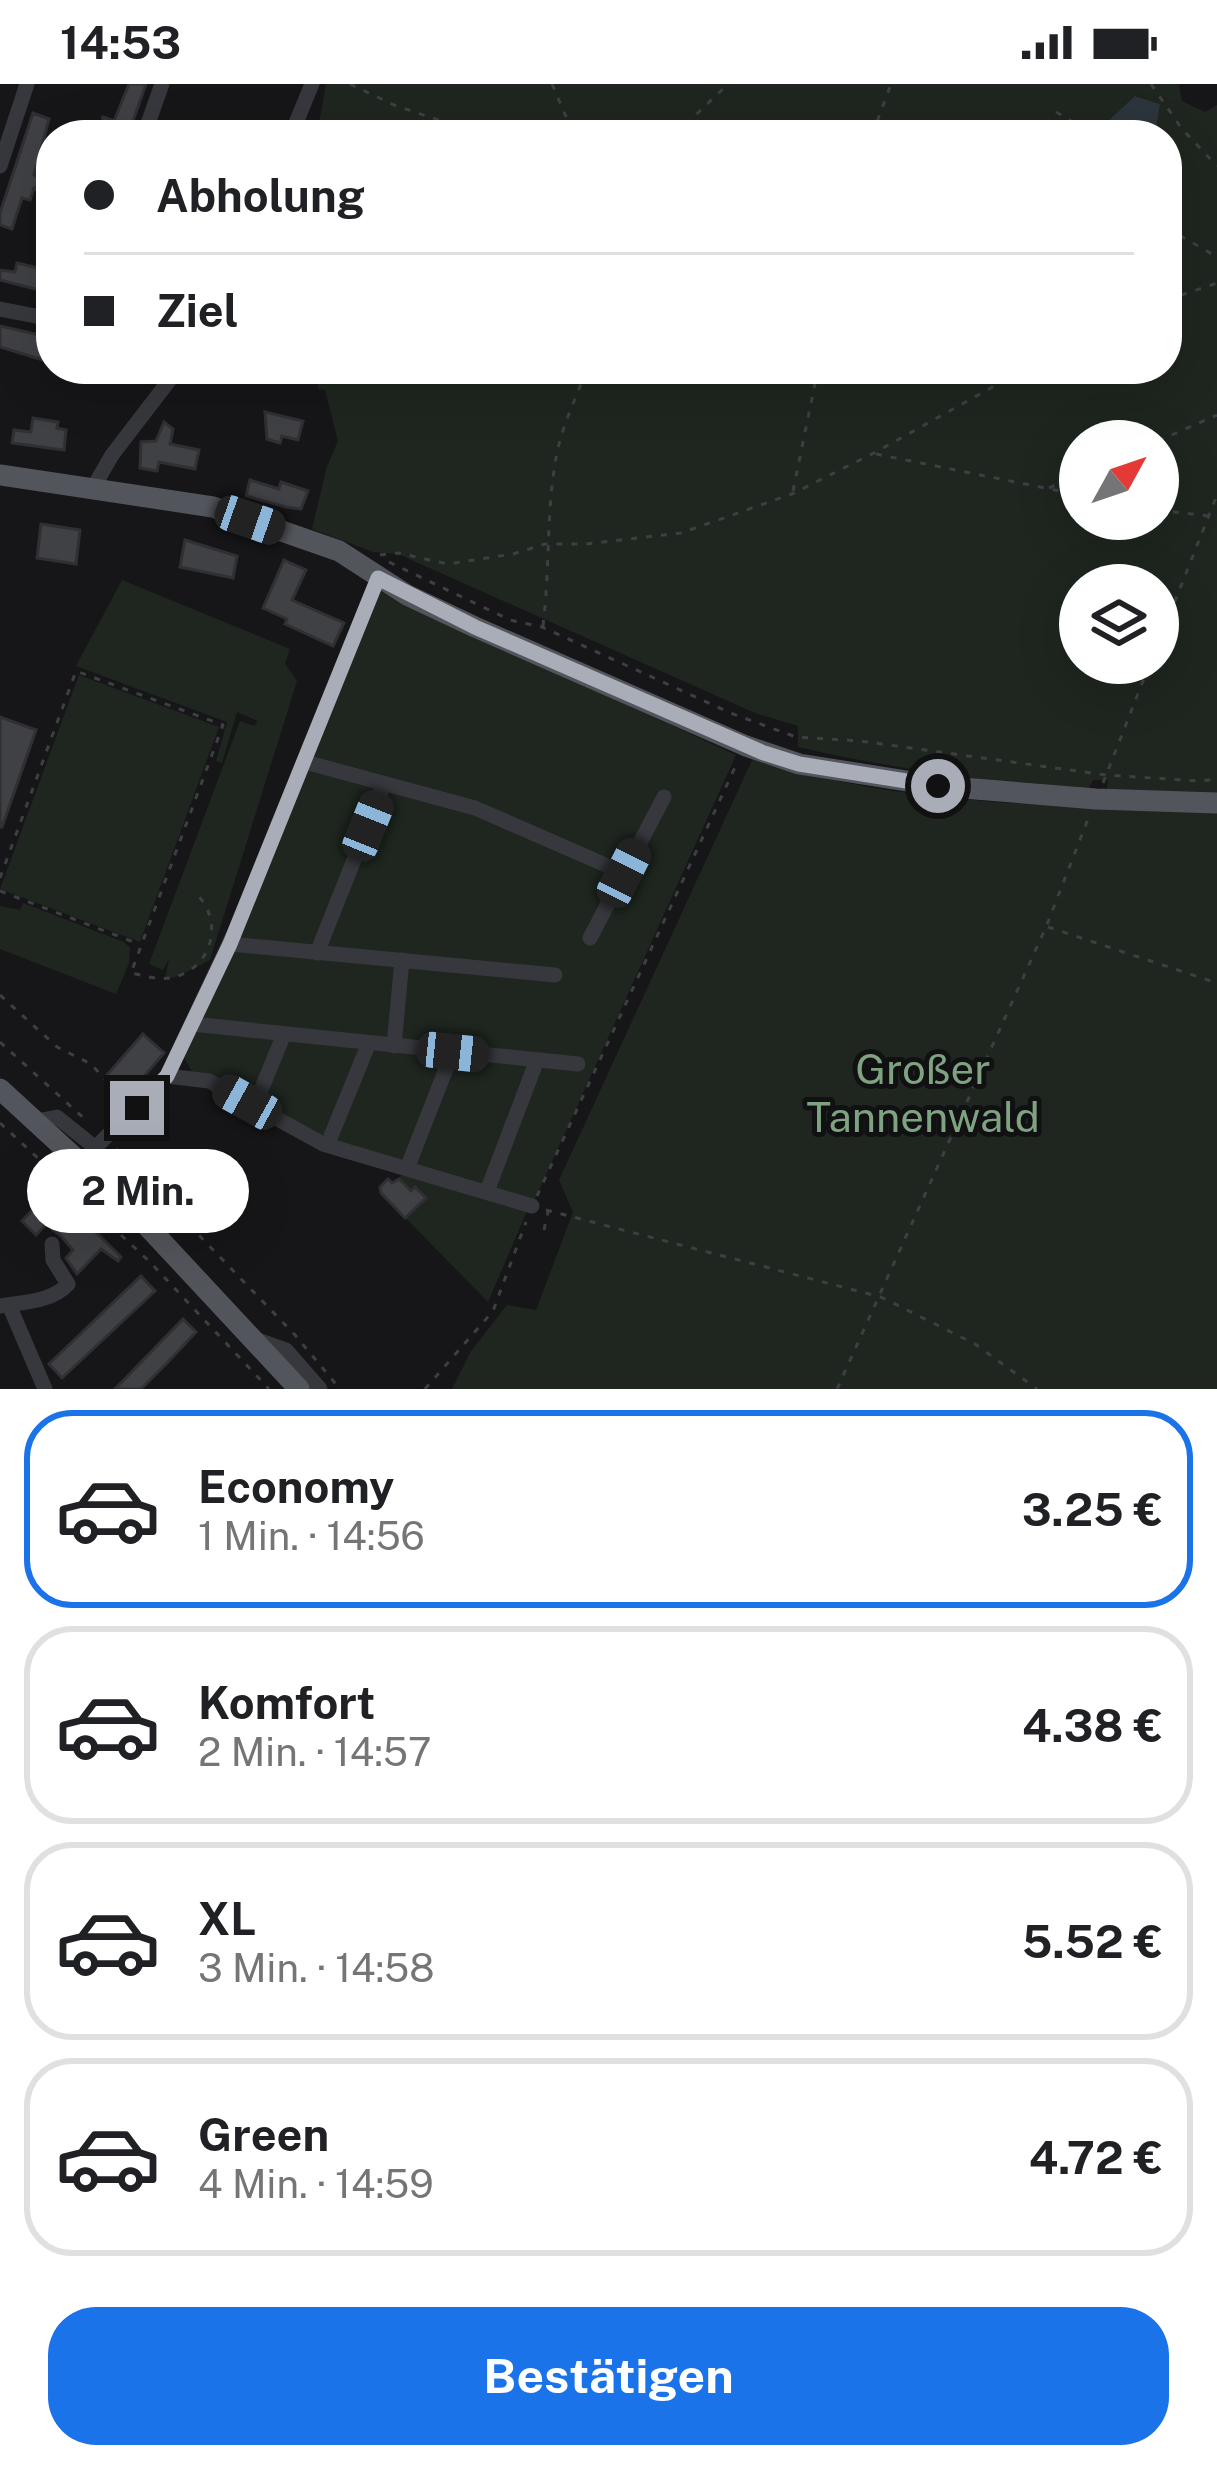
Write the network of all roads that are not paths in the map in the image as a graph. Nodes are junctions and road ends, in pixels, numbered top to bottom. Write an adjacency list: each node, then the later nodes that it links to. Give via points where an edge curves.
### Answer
1 (27, 84): 4 (street)
2 (162, 84): 5 (street)
3 (312, 84): 6 (street)
4 (8, 112): 7 (street)
5 (149, 120)
6 (297, 120)
7 (0, 166)
8 (0, 309): 9 (street)
9 (36, 316)
10 (164, 384): 12 (street)
11 (0, 475): 12 (main road)
12 (93, 488): 13 (main road, via 213,507)
13 (376, 567): 14 (street); 17 (main road, via 475,627 799,764 938,786)
14 (305, 762): 15 (street); 20 (street)
15 (385, 784): 18 (street, via 475,808); 21 (street)
16 (664, 796): 18 (street)
17 (1217, 803)
18 (624, 873): 19 (street)
19 (590, 938)
20 (230, 944): 21 (street); 24 (street)
21 (317, 952): 22 (street)
22 (403, 960): 23 (street); 27 (street)
23 (555, 975)
24 (192, 1024): 25 (street); 31 (street)
25 (284, 1034): 26 (street); 33 (street)
26 (369, 1043): 27 (street); 34 (street)
27 (394, 1046): 28 (street)
28 (453, 1052): 29 (street); 36 (street)
29 (537, 1060): 30 (street); 37 (street)
30 (578, 1064)
31 (167, 1076): 35 (street); 38 (street, via 209,1081 323,1144)
32 (0, 1089): 35 (main road, via 37,1121)
33 (257, 1100)
34 (331, 1136)
35 (95, 1150): 41 (main road)
36 (410, 1161)
37 (489, 1186)
38 (540, 1208)
39 (52, 1244): 40 (street, via 68,1284 63,1291)
40 (4, 1306): 42 (street)
41 (254, 1339): 43 (main road); 44 (street, via 286,1350)
42 (45, 1389)
43 (299, 1389)
44 (320, 1389)

